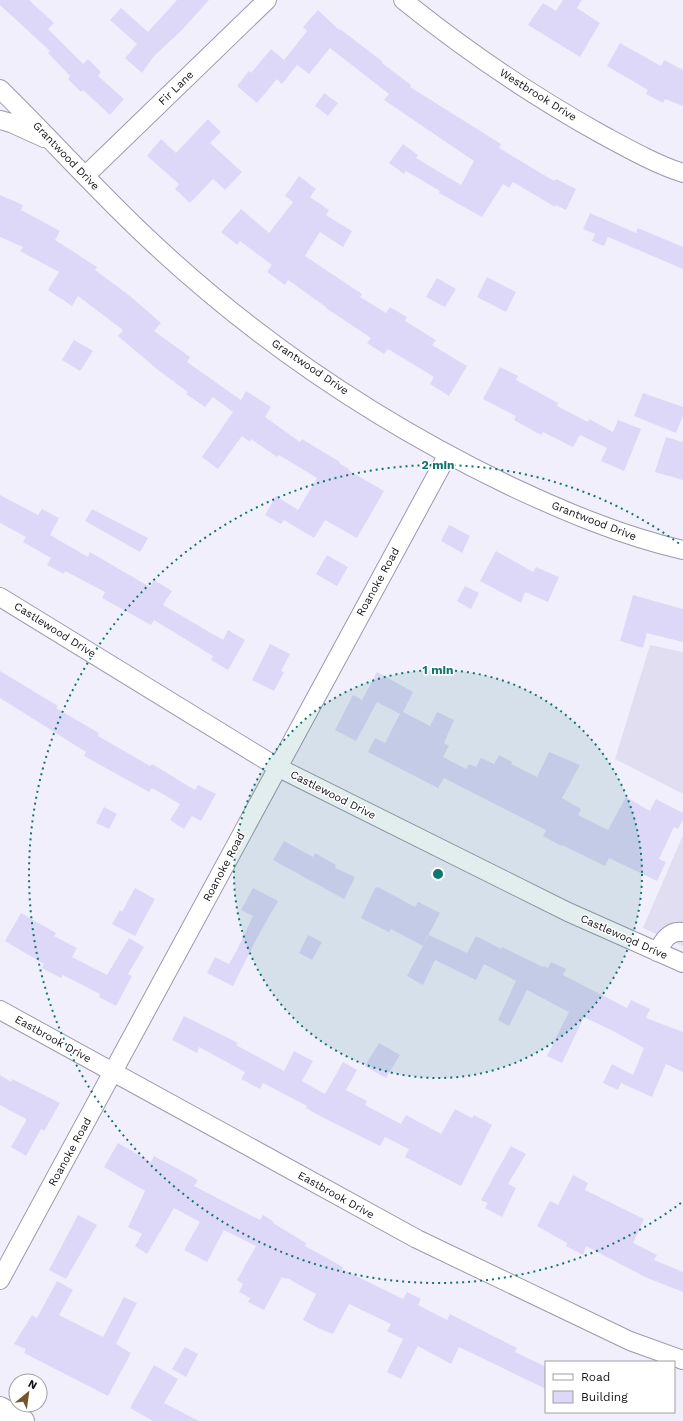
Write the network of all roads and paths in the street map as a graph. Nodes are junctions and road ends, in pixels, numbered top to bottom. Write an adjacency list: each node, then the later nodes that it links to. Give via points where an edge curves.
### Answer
1 (267, 0): 7 (street, Fir Lane)
2 (403, 0): 6 (street, Westbrook Drive, via 491,66 541,99 635,152)
3 (0, 89): 5 (street, Grantwood Drive)
4 (0, 120): 5 (street)
5 (54, 144): 7 (street, Grantwood Drive)
6 (683, 173)
7 (85, 176): 8 (street, Grantwood Drive, via 209,293 255,329 359,401)
8 (448, 454): 9 (street, Grantwood Drive, via 558,508 632,535); 11 (street, Roanoke Road)
9 (683, 550)
10 (0, 597): 11 (street, Castlewood Drive)
11 (277, 767): 13 (street, Castlewood Drive, via 568,912); 16 (street, Roanoke Road)
12 (683, 932): 13 (street, via 676,931 666,937)
13 (657, 952): 14 (street, Castlewood Drive)
14 (683, 963)
15 (0, 1010): 16 (street, Eastbrook Drive)
16 (113, 1073): 17 (street, Roanoke Road); 18 (street, Eastbrook Drive, via 417,1239 630,1341)
17 (0, 1280)
18 (683, 1360)
19 (0, 1408): 20 (main road)
20 (23, 1421)

